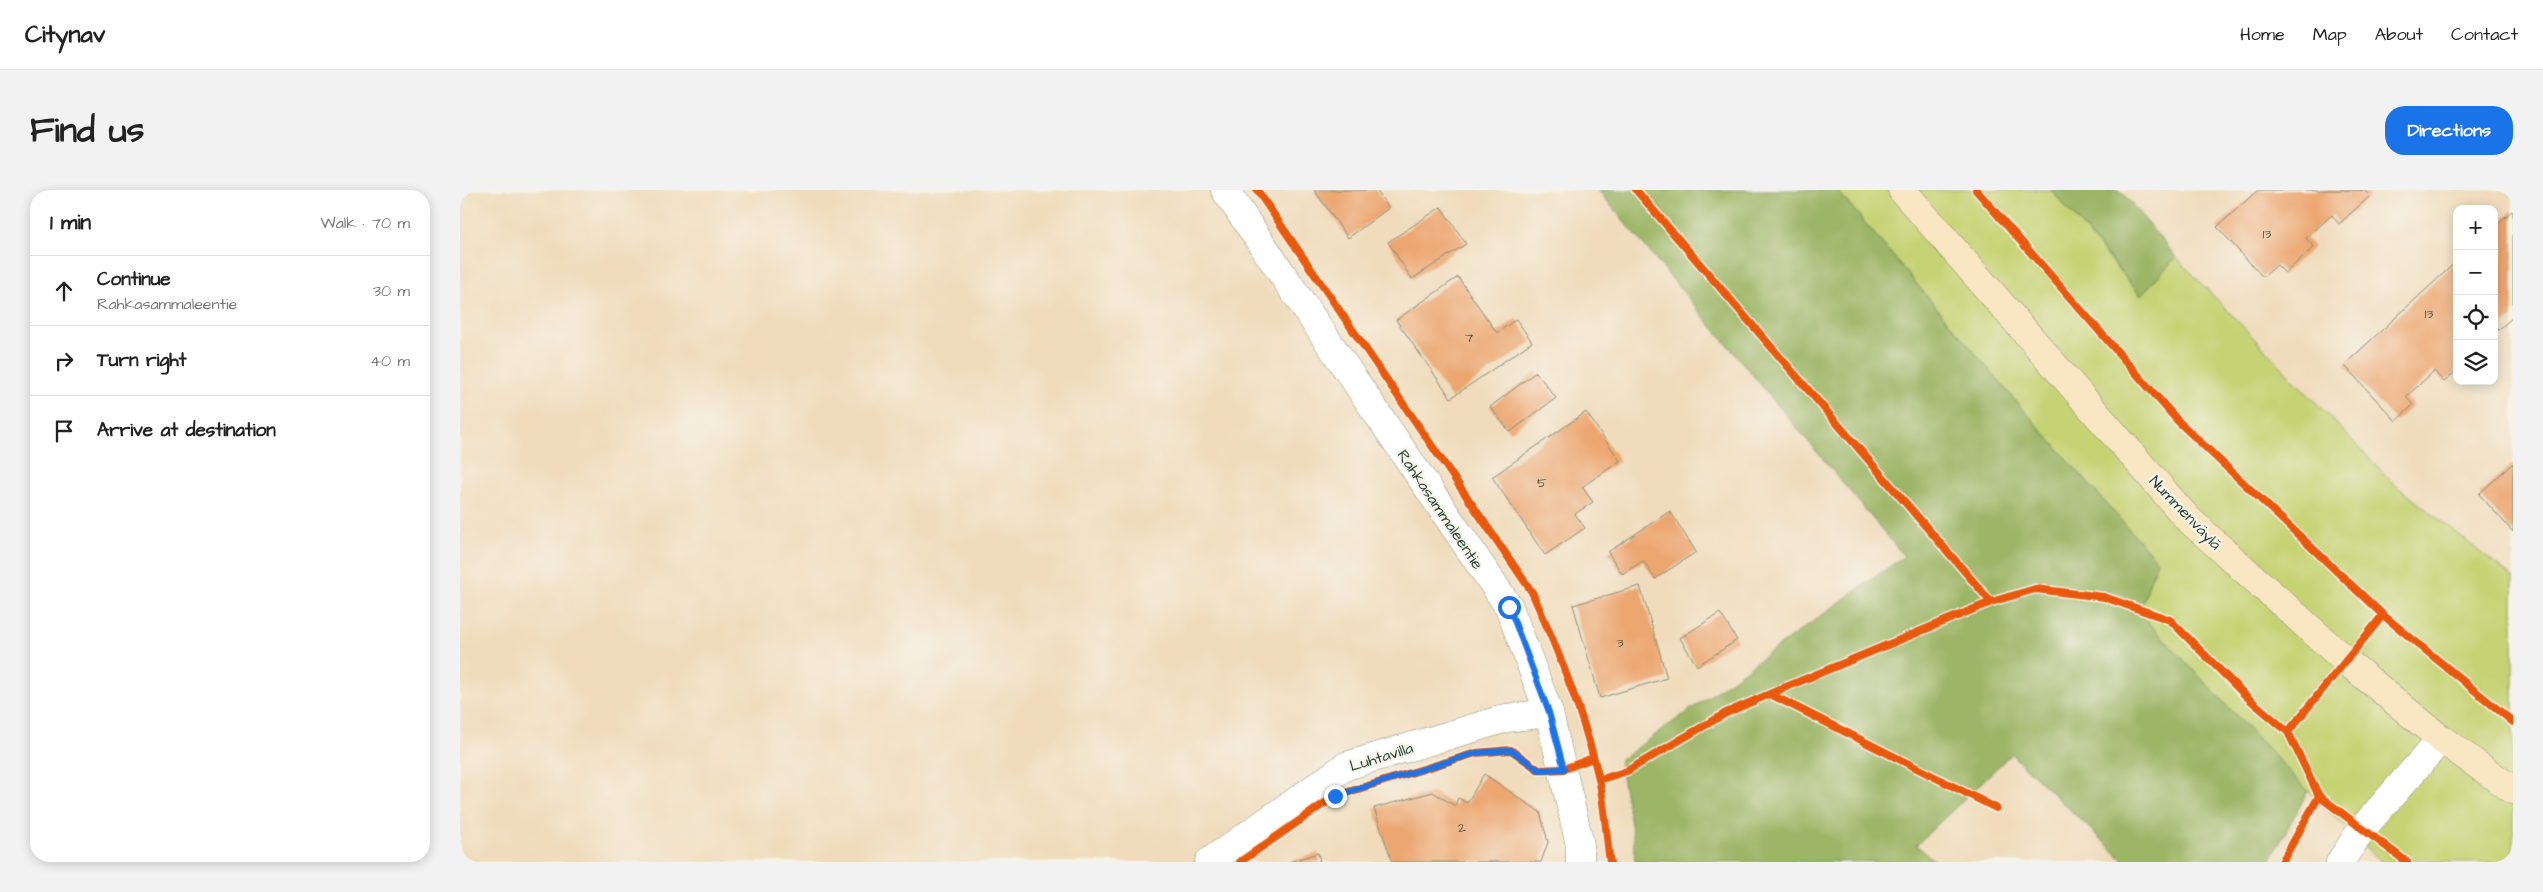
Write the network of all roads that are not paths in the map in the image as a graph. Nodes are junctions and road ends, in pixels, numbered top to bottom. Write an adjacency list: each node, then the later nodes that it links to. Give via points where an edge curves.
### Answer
1 (1224, 190): 3 (street, Rahkasammaleentie, via 1509,607)
2 (1902, 190): 4 (street, Nummenväylä, via 2187,518 2346,661)
3 (1549, 712): 6 (street, Luhtavilla, via 1507,718 1346,766); 7 (street, Rahkasammaleentie, via 1580,845)
4 (2441, 739): 5 (street, Nummenväylä); 8 (street, via 2362,829)
5 (2513, 790)
6 (1209, 862)
7 (1580, 862)
8 (2340, 862)

